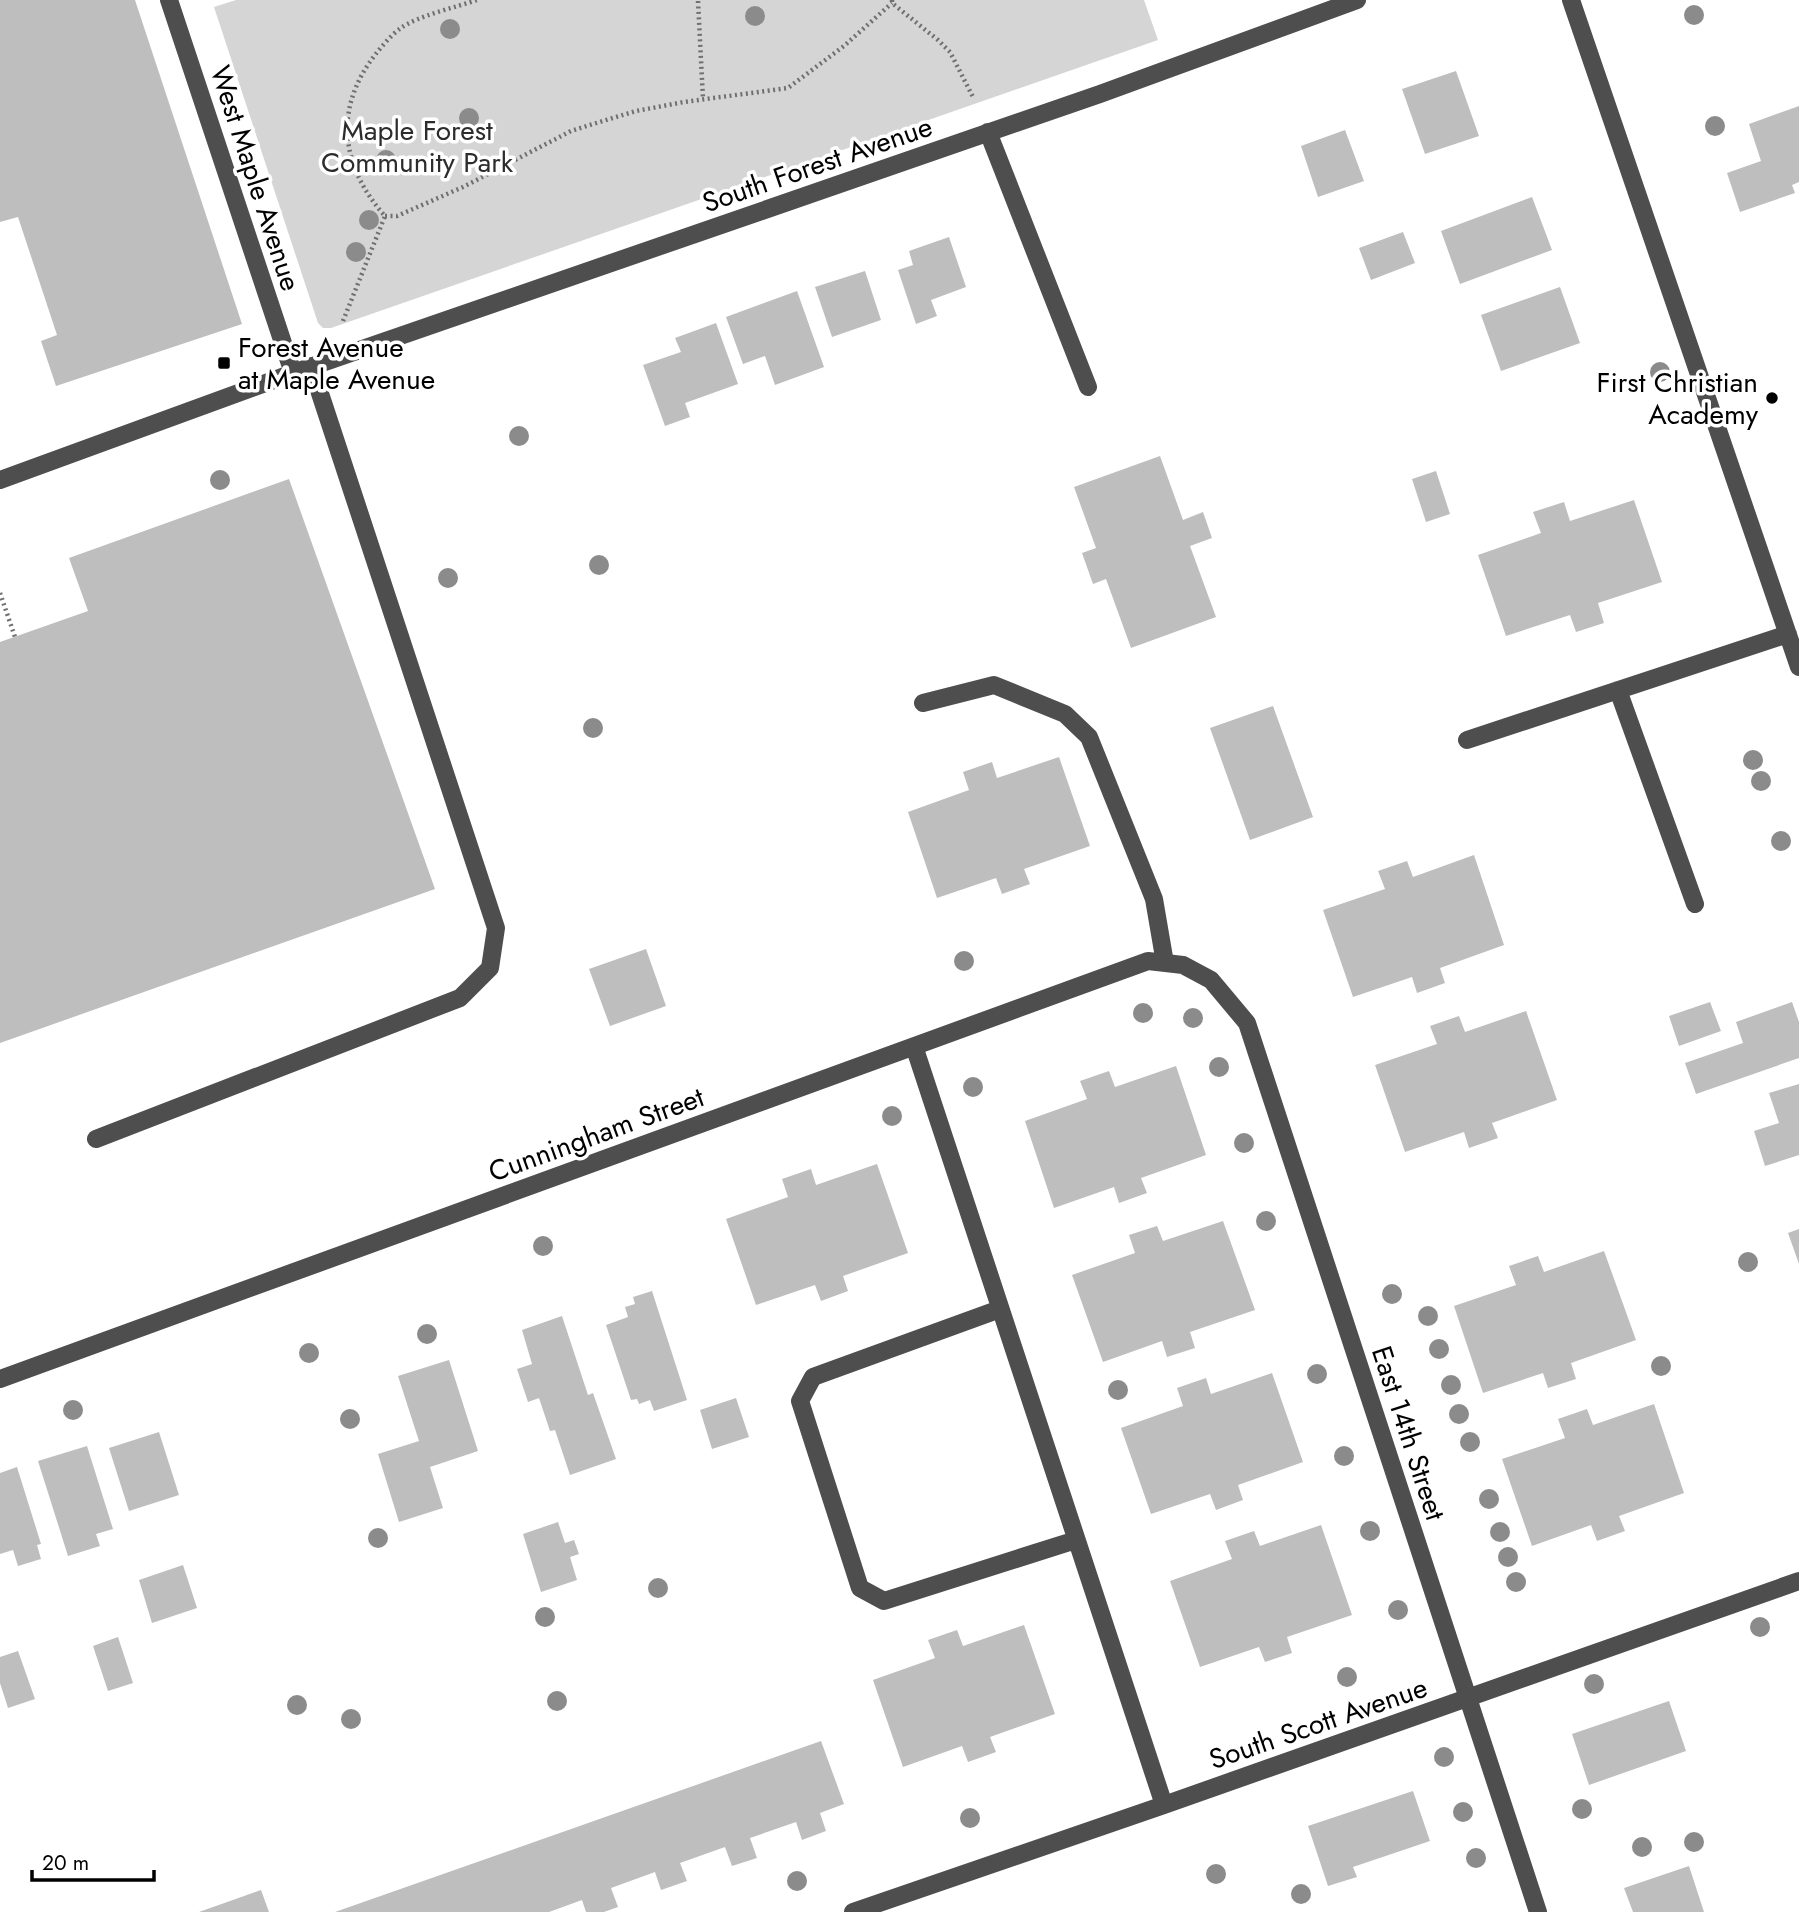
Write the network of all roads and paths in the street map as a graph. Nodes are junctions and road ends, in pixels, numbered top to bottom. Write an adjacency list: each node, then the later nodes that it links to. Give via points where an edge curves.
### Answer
1 (169, 0): 14 (street, West Maple Avenue)
2 (477, 0): 11 (path, via 401,27 361,73 346,115 347,132 360,183)
3 (691, 0): 4 (path)
4 (699, 0): 8 (path)
5 (1357, 0): 10 (street, South Forest Avenue)
6 (1571, 0): 18 (street)
7 (892, 2): 8 (path, via 788,88); 9 (path, via 950,52)
8 (703, 99): 11 (path, via 636,111 571,131 463,187 397,216)
9 (974, 99)
10 (988, 132): 13 (street, South Forest Avenue); 15 (street)
11 (385, 216): 12 (path)
12 (343, 321)
13 (311, 366): 14 (street, South Forest Avenue); 28 (street, via 496,928 490,968 460,998)
14 (293, 373): 16 (street, South Forest Avenue)
15 (1088, 387)
16 (0, 480)
17 (0, 593): 19 (path)
18 (1788, 634): 20 (street); 21 (street)
19 (15, 636)
20 (1799, 667)
21 (1618, 690): 23 (street); 24 (street)
22 (923, 703): 25 (street, via 994,685 1065,714 1089,737 1154,898)
23 (1467, 740)
24 (1695, 904)
25 (1165, 963): 26 (street, Cunningham Street, via 1183,965); 27 (street, Cunningham Street, via 1148,961)
26 (1211, 980): 33 (street, East 14th Street, via 1247,1023)
27 (914, 1046): 29 (street); 30 (street, Cunningham Street)
28 (96, 1139)
29 (1000, 1309): 31 (street); 31 (street, via 813,1377 800,1401 860,1588 884,1601)
30 (0, 1379)
31 (1076, 1540): 34 (street)
32 (1799, 1581): 33 (street, South Scott Avenue)
33 (1468, 1698): 34 (street, South Scott Avenue); 36 (street, East 14th Street)
34 (1164, 1805): 35 (street, South Scott Avenue)
35 (857, 1911)
36 (1538, 1912)

